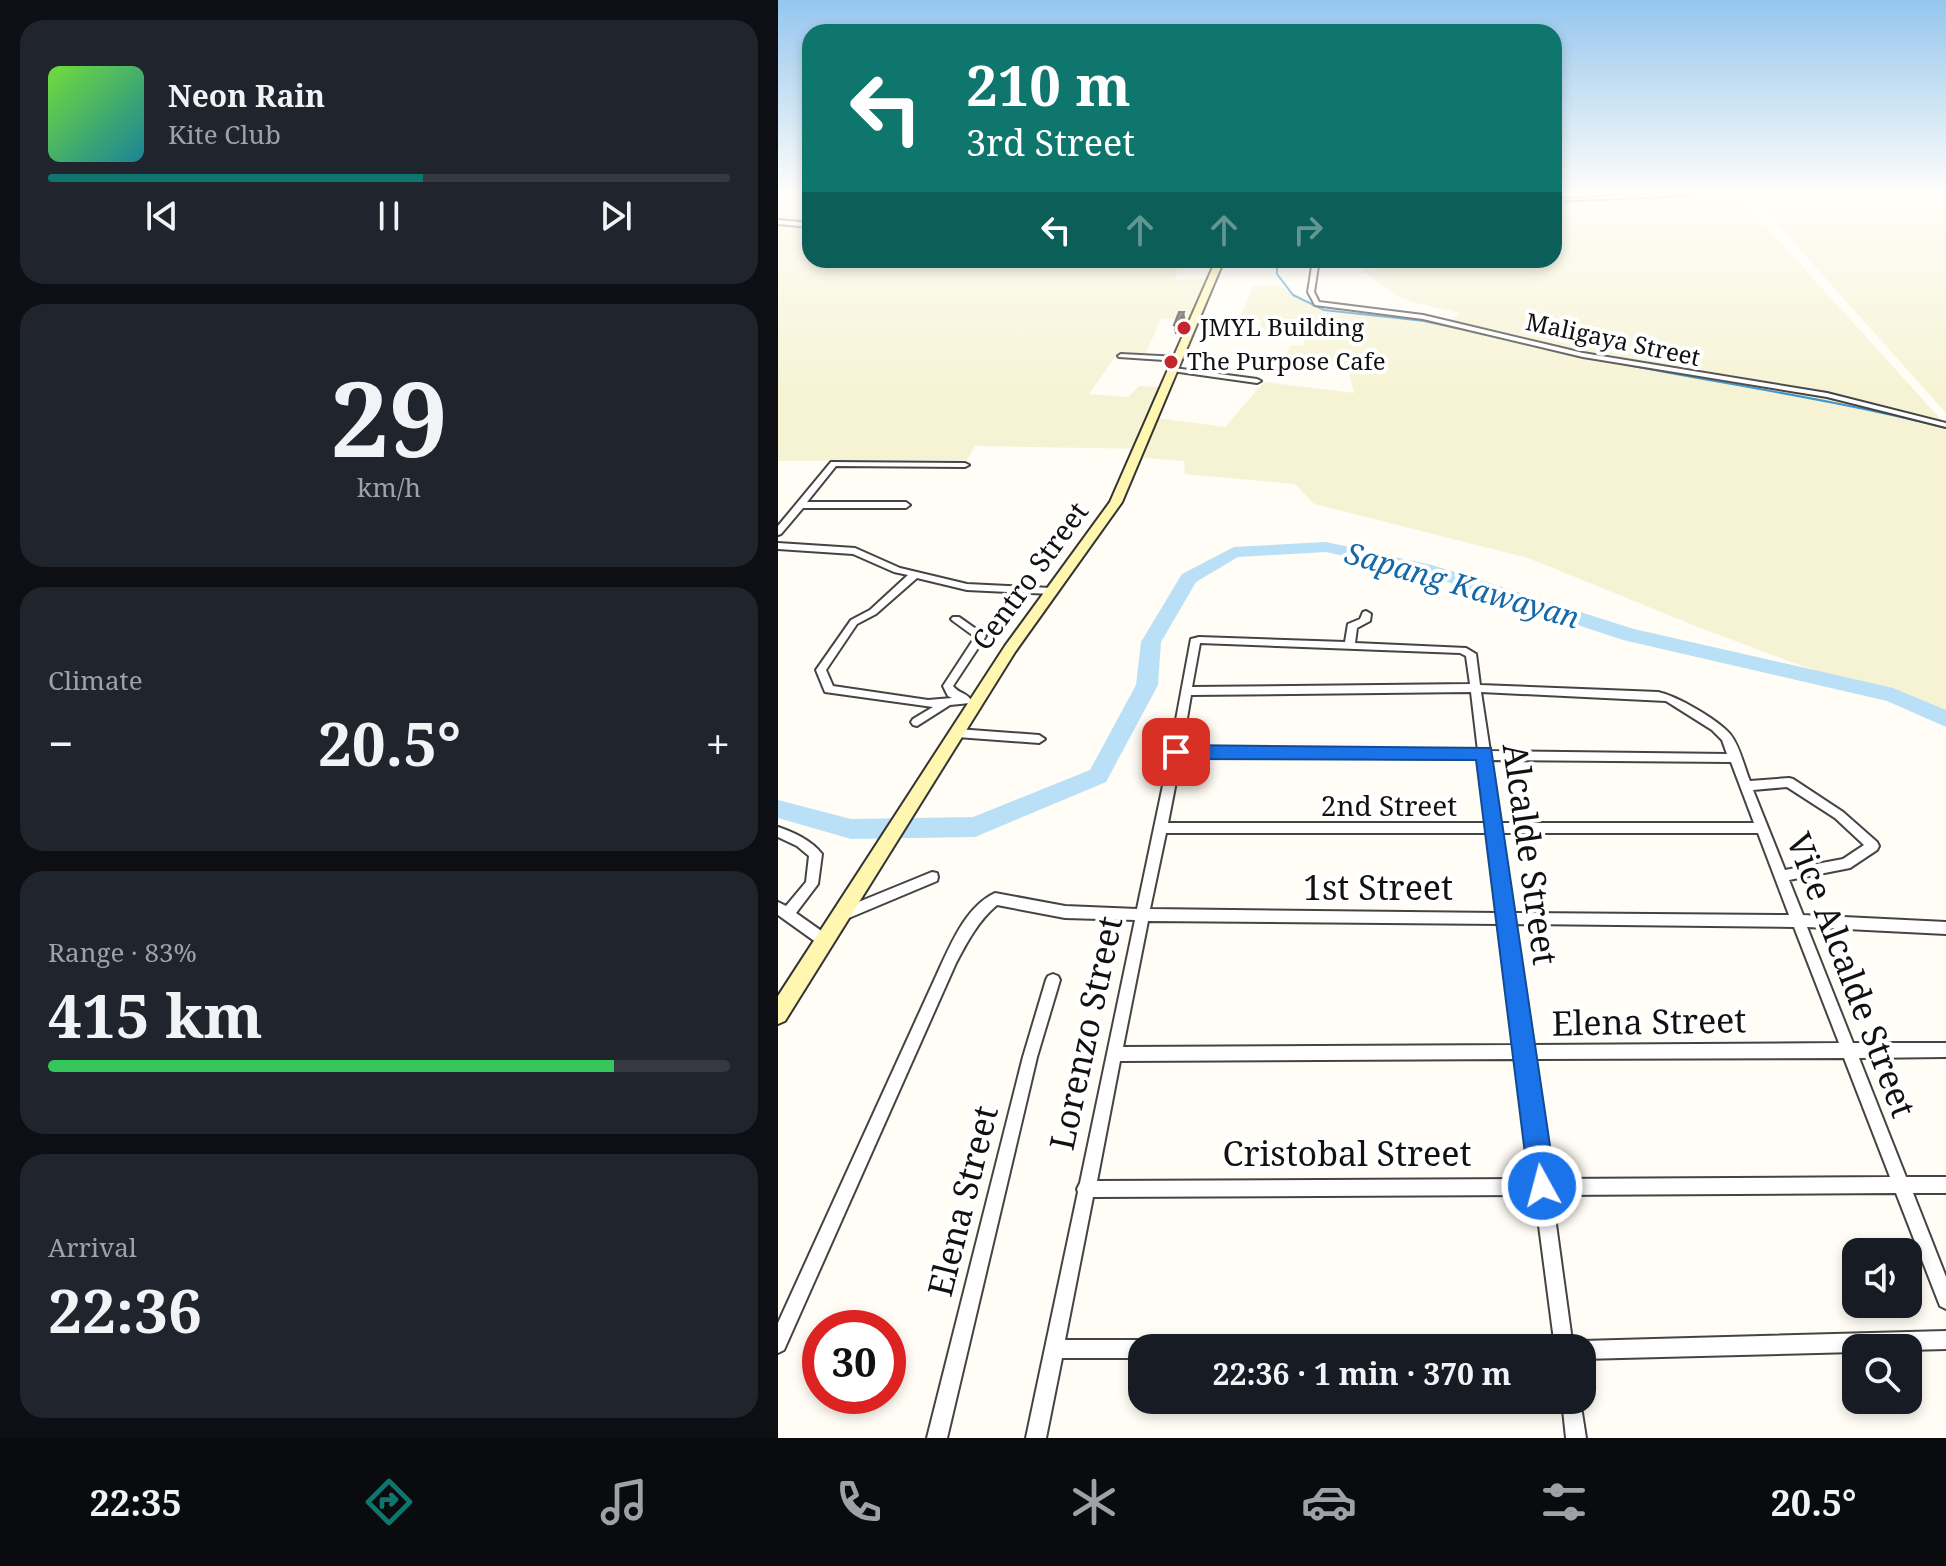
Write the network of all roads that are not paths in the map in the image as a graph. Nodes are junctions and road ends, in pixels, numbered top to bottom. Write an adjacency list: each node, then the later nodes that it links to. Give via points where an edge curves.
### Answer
1 (1217, 268): 4 (street, Centro Street)
2 (1315, 268): 6 (street, Maligaya Street, via 1311,292 1317,304 1423,317 1583,355 1827,395)
3 (1121, 356): 4 (street)
4 (1177, 364): 5 (street); 13 (street, Centro Street, via 1121,494)
5 (1257, 381)
6 (1946, 425)
7 (965, 465): 8 (street, via 837,463)
8 (799, 505): 9 (street); 10 (street)
9 (906, 505)
10 (778, 532)
11 (778, 546): 12 (street, via 855,551)
12 (914, 575): 13 (street, via 967,587); 19 (street, via 854,622 821,670 822,679 829,689 928,704)
13 (1051, 591): 20 (street, Centro Street)
14 (1366, 614): 16 (street, via 1365,621 1352,626)
15 (956, 619): 20 (street, via 981,636 948,686)
16 (1350, 644): 17 (street, Alcalde Street, via 1462,650 1471,654); 18 (street, Lorenzo Street, via 1195,641)
17 (1476, 688): 18 (street); 25 (street, Alcalde Street); 26 (street, Vice Alcalde Street, via 1669,698 1724,734)
18 (1187, 691): 24 (street, Lorenzo Street)
19 (949, 702): 20 (street); 21 (street)
20 (971, 702): 22 (street, Centro Street)
21 (917, 722)
22 (957, 733): 23 (street); 34 (street, Centro Street)
23 (1039, 739)
24 (1176, 752): 25 (street); 28 (street, Lorenzo Street)
25 (1484, 753): 26 (street); 30 (street, Alcalde Street)
26 (1735, 758): 27 (street, Vice Alcalde Street)
27 (1749, 786): 29 (street, Vice Alcalde Street); 32 (street, via 1789,782 1839,815 1873,846 1846,864)
28 (1160, 828): 30 (street, 2nd Street); 36 (street, Lorenzo Street)
29 (1762, 828): 30 (street, 2nd Street); 32 (street, Vice Alcalde Street)
30 (1495, 830): 37 (street, Alcalde Street)
31 (778, 832): 35 (street, via 816,854 812,884)
32 (1781, 876): 38 (street, Vice Alcalde Street)
33 (932, 877): 34 (street)
34 (846, 910): 40 (street, Centro Street)
35 (783, 911): 40 (street)
36 (1141, 915): 37 (street, 1st Street); 45 (street, Lorenzo Street); 54 (street, 1st Street, via 1040,909 1004,899 988,904 974,919 846,1185)
37 (1506, 917): 38 (street, 1st Street); 46 (street, Alcalde Street)
38 (1798, 921): 39 (street, 1st Street); 43 (street, Vice Alcalde Street)
39 (1946, 928)
40 (825, 941): 42 (street, Centro Street)
41 (1053, 980): 59 (street, Elena Street)
42 (778, 1014)
43 (1846, 1050): 44 (street, Elena Street); 46 (street, Elena Street); 47 (street, Vice Alcalde Street)
44 (1946, 1050)
45 (1113, 1054): 46 (street, Elena Street); 50 (street, Lorenzo Street)
46 (1525, 1054): 49 (street, Alcalde Street)
47 (1899, 1185): 48 (street, Cristobal Street); 49 (street, Cristobal Street); 51 (street, Vice Alcalde Street)
48 (1946, 1185)
49 (1542, 1186): 50 (street, Cristobal Street); 52 (street, Alcalde Street)
50 (1085, 1189): 55 (street, Lorenzo Street)
51 (1946, 1300)
52 (1562, 1334)
53 (1946, 1340): 57 (street)
54 (778, 1344)
55 (1054, 1349): 56 (street); 60 (street, Lorenzo Street)
56 (1128, 1349)
57 (1596, 1350)
58 (1573, 1414): 61 (street)
59 (937, 1438)
60 (1036, 1438)
61 (1576, 1438)

